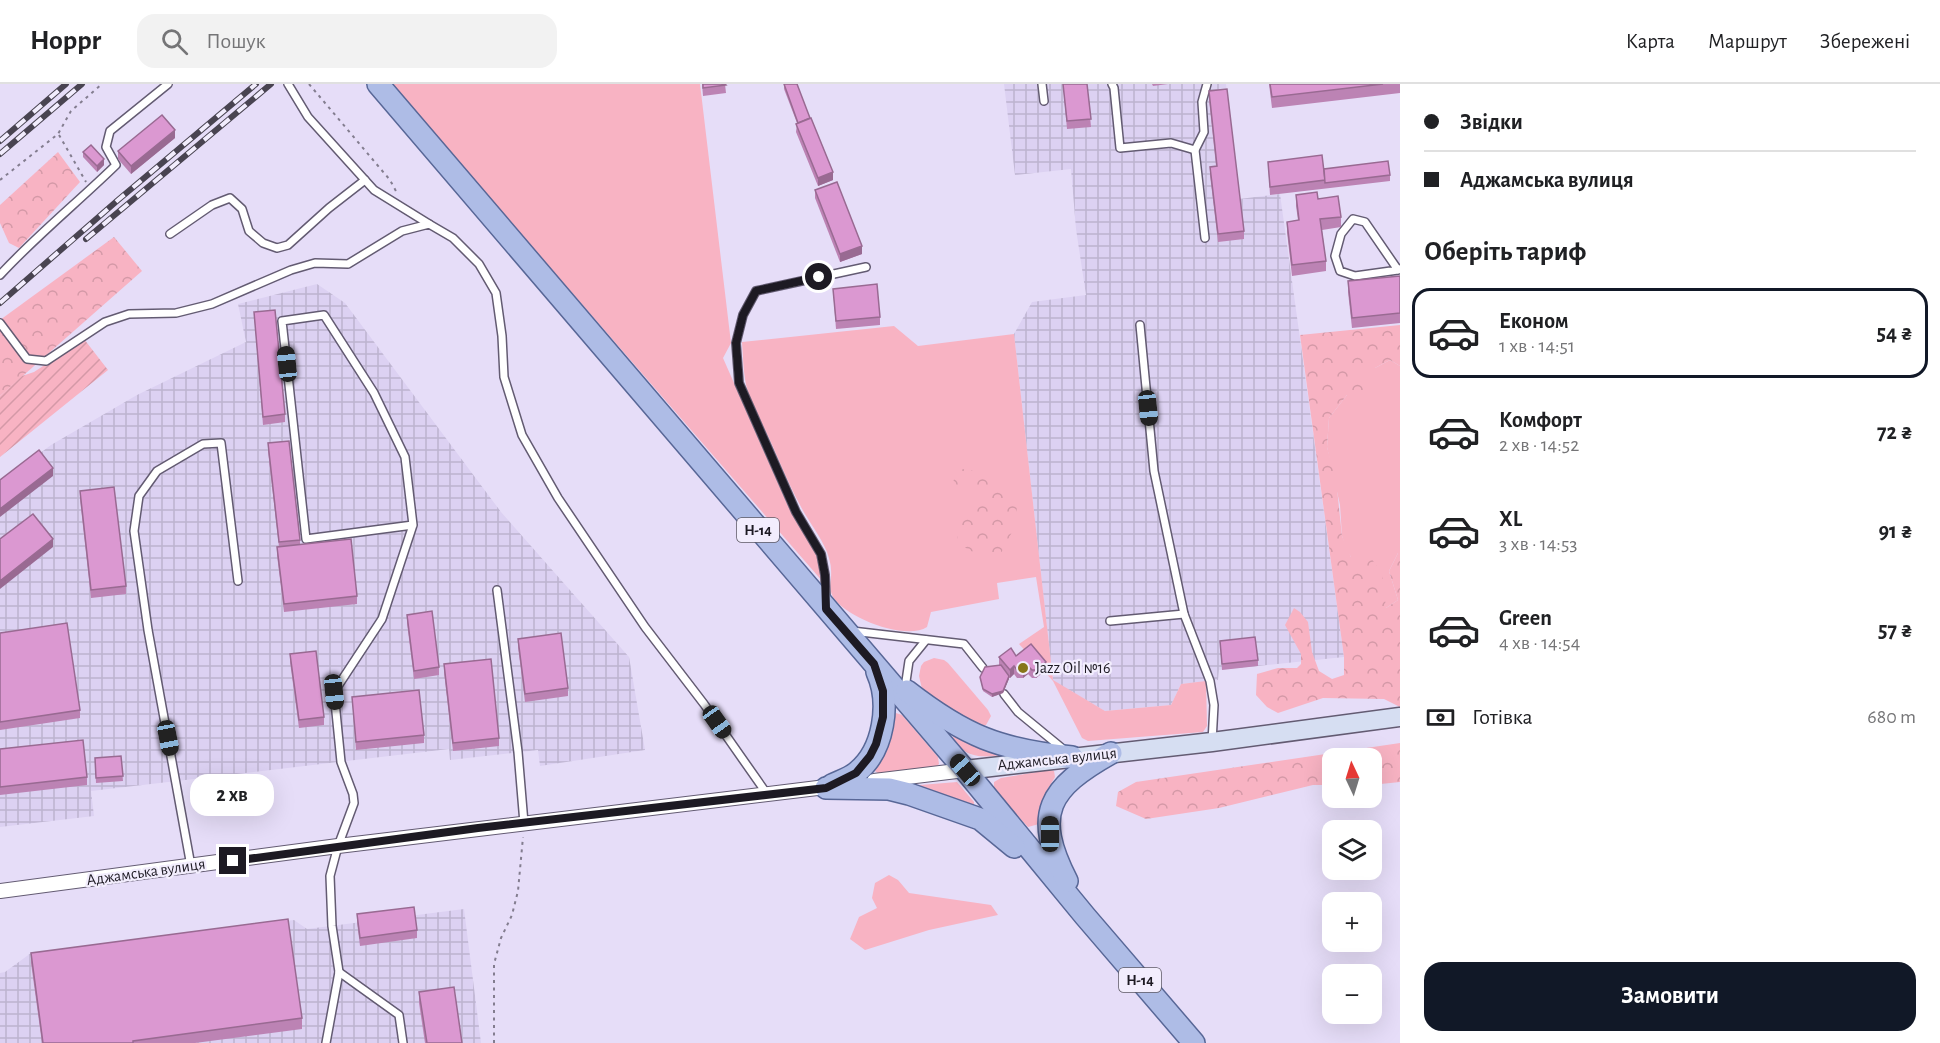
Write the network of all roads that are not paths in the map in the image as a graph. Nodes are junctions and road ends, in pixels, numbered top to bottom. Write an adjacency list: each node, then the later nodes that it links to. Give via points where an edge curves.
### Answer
1 (168, 84): 15 (lane, via 110,131 106,147 116,165)
2 (288, 84): 9 (lane, via 308,117)
3 (378, 84): 21 (main road, Н-14)
4 (1042, 84): 7 (lane)
5 (1112, 84): 8 (lane, via 1120,148 1171,143)
6 (1207, 84): 8 (lane, via 1202,102 1204,132)
7 (1044, 101)
8 (1195, 150): 12 (lane)
9 (365, 180): 10 (lane, via 374,190); 11 (lane, via 288,244 277,248 249,231 242,209 230,198 212,205)
10 (429, 224): 16 (lane, via 402,231 348,264 315,263 212,304 176,313 129,314 105,322 46,361 27,359); 36 (lane, via 453,238 479,264 496,293 504,377 522,435 558,498)
11 (170, 234)
12 (1205, 238)
13 (866, 267): 21 (lane, via 756,291 743,315 736,343 739,383 796,512 821,554)
14 (1399, 270): 14 (lane, via 1355,276 1340,271 1335,256 1341,234 1353,219 1365,222)
15 (0, 275)
16 (0, 323)
17 (1140, 325): 22 (lane, via 1154,471)
18 (413, 525): 18 (lane, via 306,539 282,321 324,315 374,393 405,457); 38 (lane, via 382,619 334,692 341,762 354,803)
19 (238, 581): 39 (lane, via 221,443 203,444 157,471 139,496 134,531)
20 (497, 590): 37 (lane)
21 (826, 609): 24 (main road, Н-14)
22 (1184, 614): 23 (lane); 31 (lane, via 1210,681 1214,705)
23 (1110, 621)
24 (844, 630): 25 (lane); 26 (main road, Н-14)
25 (926, 640): 27 (lane, via 964,644); 28 (lane, via 909,661)
26 (874, 664): 28 (main road); 34 (main road, Н-14); 35 (main road, via 884,703 876,744 856,773)
27 (983, 668)
28 (905, 688): 33 (main road, via 975,735 1022,751)
29 (1004, 694): 33 (lane, via 1018,712)
30 (1400, 717): 31 (main road, Аджамська вулиця)
31 (1212, 742): 32 (main road, Аджамська вулиця)
32 (1112, 753): 33 (main road, Аджамська вулиця); 41 (main road, via 1067,783 1052,806 1050,834 1054,856)
33 (1072, 758): 34 (main road, Аджамська вулиця)
34 (965, 770): 35 (street, Аджамська вулиця); 41 (main road, Н-14)
35 (826, 788): 36 (street, Аджамська вулиця); 41 (main road, via 889,789 980,819)
36 (766, 794): 37 (street, Аджамська вулиця)
37 (524, 823): 38 (street, Аджамська вулиця)
38 (338, 846): 39 (street, Аджамська вулиця); 42 (lane, via 330,876)
39 (191, 867): 40 (street, Аджамська вулиця)
40 (0, 891)
41 (1085, 916): 45 (main road, Н-14)
42 (339, 972): 43 (lane); 44 (lane, via 399,1015)
43 (326, 1043)
44 (403, 1043)
45 (1194, 1043)

